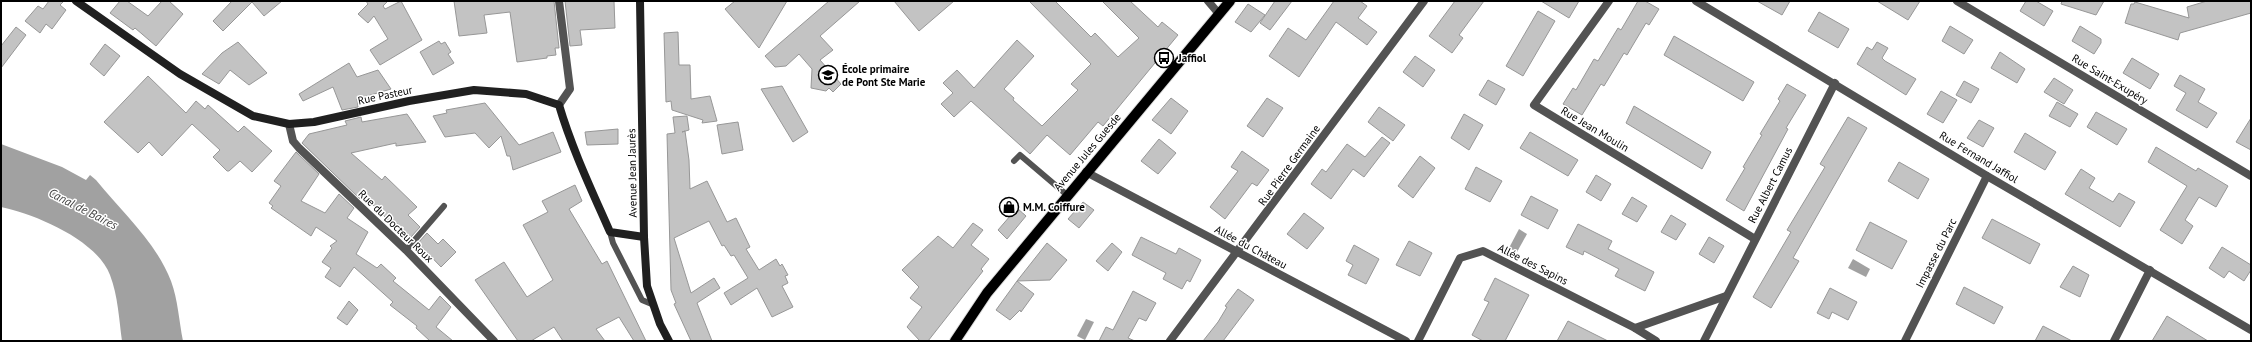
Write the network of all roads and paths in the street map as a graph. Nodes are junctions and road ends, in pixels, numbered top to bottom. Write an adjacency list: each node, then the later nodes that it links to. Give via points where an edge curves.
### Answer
1 (559, 1): 12 (street, via 570,89)
2 (640, 1): 21 (main road, Avenue Jean Jaurès)
3 (1208, 1): 10 (street)
4 (1230, 1): 10 (main road, Avenue Jules Guesde)
5 (1424, 1): 24 (street, Rue Pierre Germaine)
6 (1609, 1): 22 (street, Rue Jean Moulin, via 1534,106)
7 (1696, 1): 11 (street, Rue Fernand Jaffiol)
8 (1957, 1): 17 (street, Rue Saint-Exupéry)
9 (79, 2): 13 (main road, Rue Pasteur, via 180,74 253,116)
10 (1219, 14): 15 (main road, Avenue Jules Guesde)
11 (1835, 83): 16 (street, Rue Fernand Jaffiol); 22 (street, Rue Albert Camus)
12 (560, 105): 13 (main road, Rue Pasteur, via 526,94 474,90 314,122); 20 (main road, via 566,127)
13 (289, 124): 23 (street, Rue du Docteur Roux, via 293,141 299,148)
14 (1014, 161): 18 (lane, via 1020,154)
15 (1086, 172): 18 (main road, Avenue Jules Guesde); 24 (street, Allée du Château)
16 (1987, 176): 25 (street, Rue Fernand Jaffiol); 38 (street, Impasse du Parc)
17 (2251, 176)
18 (1067, 194): 32 (main road, Avenue Jules Guesde, via 987,293)
19 (444, 206): 23 (lane)
20 (610, 232): 21 (main road); 27 (lane, via 642,300)
21 (644, 237): 27 (main road, Avenue Jean Jaurès, via 647,286)
22 (1755, 239): 26 (street, Rue Albert Camus)
23 (406, 250): 30 (street, Rue du Docteur Roux)
24 (1238, 253): 33 (street, Rue Pierre Germaine); 34 (street, Allée du Château)
25 (2150, 270): 28 (street, Rue Fernand Jaffiol); 39 (street)
26 (1726, 296): 29 (street); 37 (street)
27 (654, 305): 31 (main road, Avenue Jean Jaurès)
28 (2250, 327)
29 (1635, 328): 35 (street, Allée des Sapins, via 1483,251 1460,258); 36 (street, Allée des Sapins)
30 (494, 341)
31 (669, 341)
32 (955, 341)
33 (1170, 341)
34 (1406, 341)
35 (1418, 341)
36 (1656, 341)
37 (1704, 341)
38 (1905, 341)
39 (2114, 341)

